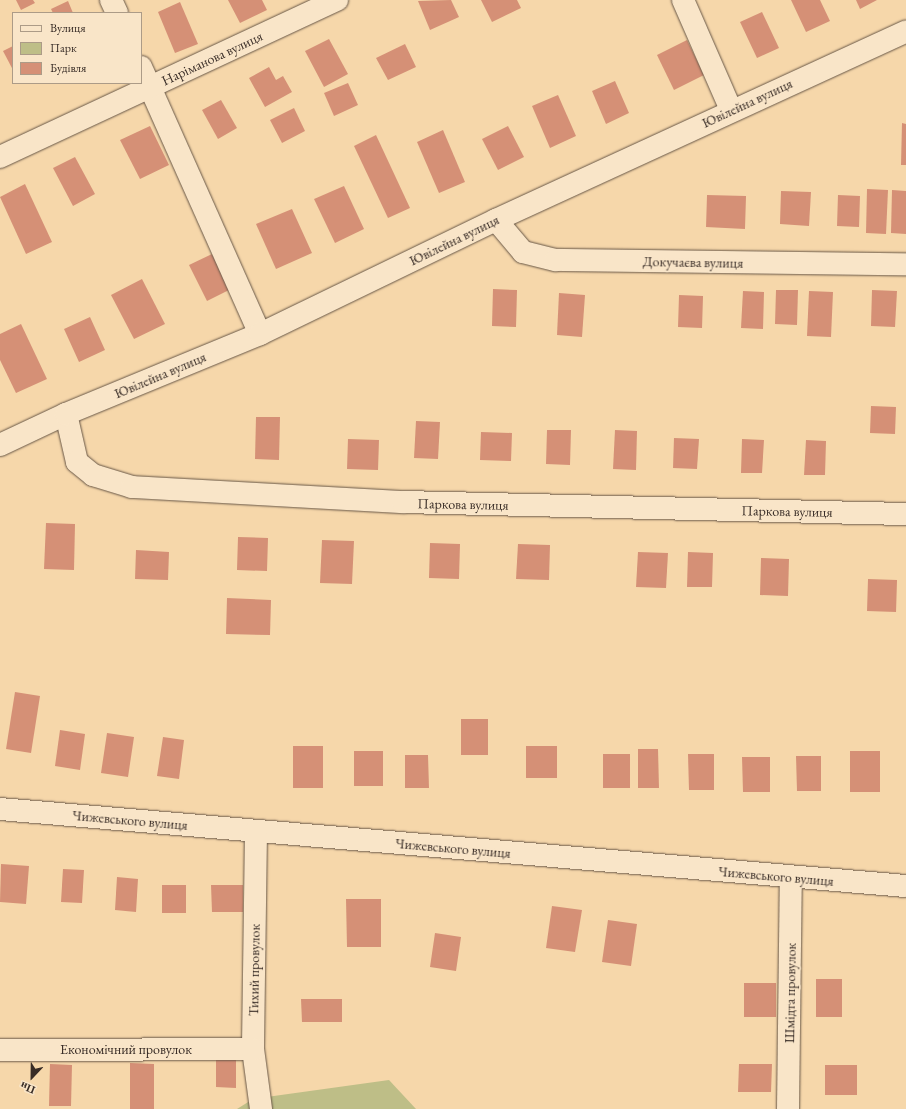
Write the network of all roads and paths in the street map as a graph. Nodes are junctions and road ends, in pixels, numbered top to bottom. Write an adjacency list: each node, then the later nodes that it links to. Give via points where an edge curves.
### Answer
1 (111, 0): 4 (street)
2 (337, 0): 6 (street, Наріманова вулиця)
3 (683, 0): 8 (street)
4 (117, 12)
5 (906, 30): 8 (street, Ювілейна вулиця)
6 (145, 77): 12 (street)
7 (132, 84): 9 (street, Наріманова вулиця)
8 (731, 110): 10 (street, Ювілейна вулиця)
9 (0, 158)
10 (496, 220): 11 (street, Докучаєва вулиця, via 523,252 556,260); 12 (street, Ювілейна вулиця)
11 (906, 264)
12 (260, 334): 13 (street, Ювілейна вулиця)
13 (66, 414): 14 (street, Ювілейна вулиця); 15 (street, Паркова вулиця, via 77,462 93,475 132,487 403,502)
14 (0, 445)
15 (906, 514)
16 (0, 809): 17 (street, Чижевського вулиця)
17 (256, 831): 18 (street, Чижевського вулиця); 20 (street, Тихий провулок)
18 (791, 878): 19 (street, Чижевського вулиця); 23 (street, Шмідта провулок)
19 (906, 886)
20 (253, 1049): 21 (street, Економічний провулок); 22 (street, Тихий провулок)
21 (0, 1050)
22 (261, 1109)
23 (788, 1109)

